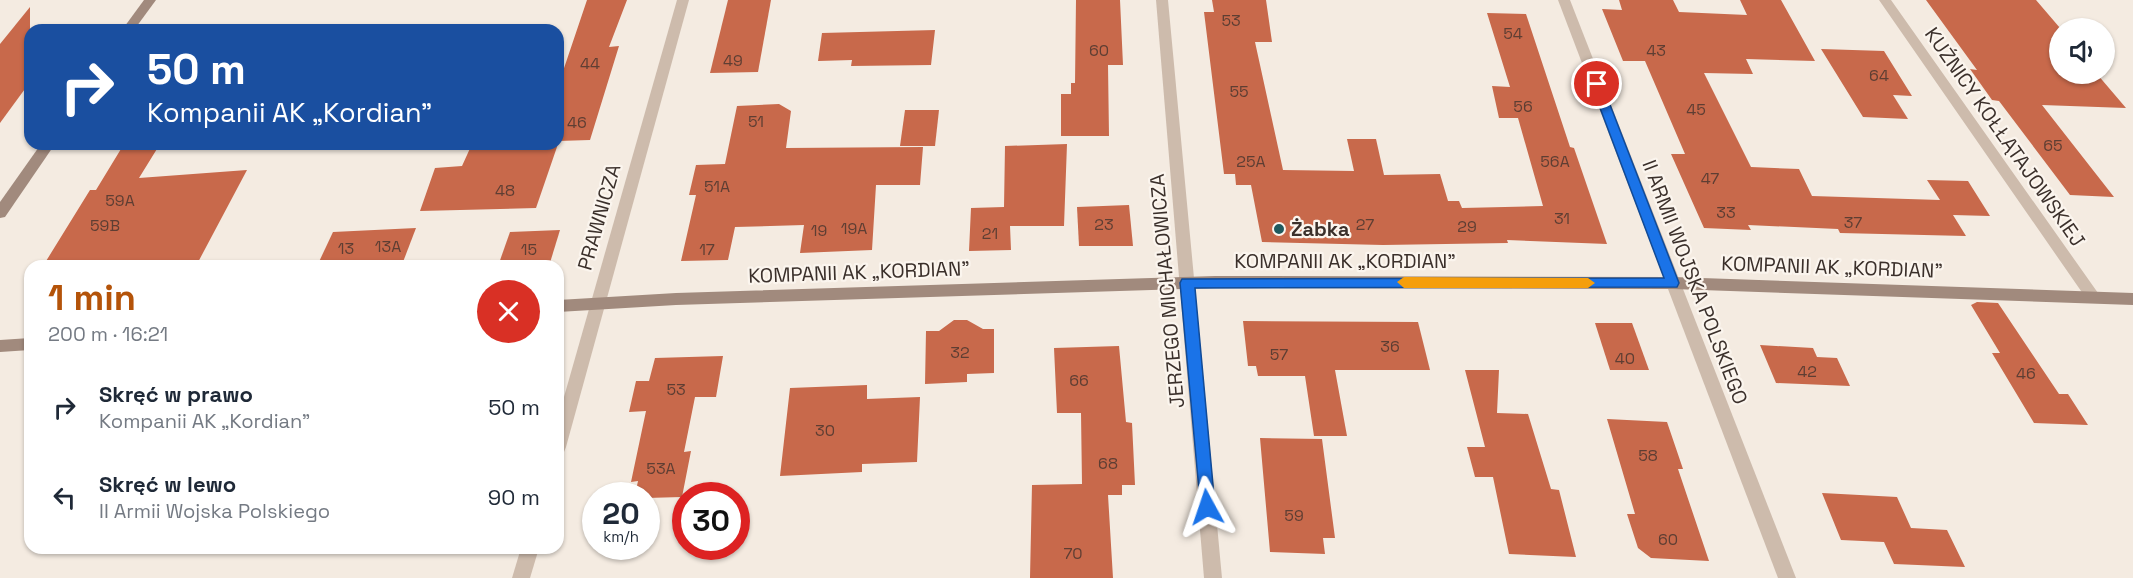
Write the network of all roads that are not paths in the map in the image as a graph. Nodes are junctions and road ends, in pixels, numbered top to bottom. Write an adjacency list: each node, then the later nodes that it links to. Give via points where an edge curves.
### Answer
1 (150, 0): 6 (street)
2 (683, 0): 13 (street, PRAWNICZA)
3 (1162, 0): 9 (street, JERZEGO MICHAŁOWICZA)
4 (1564, 0): 10 (street, II ARMII WOJSKA POLSKIEGO)
5 (1885, 0): 11 (street, KUŹNICY KOŁŁĄTAJOWSKIEJ)
6 (132, 24)
7 (44, 150): 8 (street)
8 (0, 213)
9 (1187, 283): 10 (street, KOMPANII AK „KORDIAN”); 13 (street, KOMPANII AK „KORDIAN”); 20 (street, JERZEGO MICHAŁOWICZA)
10 (1672, 283): 11 (street, KOMPANII AK „KORDIAN”); 21 (street, II ARMII WOJSKA POLSKIEGO)
11 (2093, 297): 12 (street, KOMPANII AK „KORDIAN”)
12 (2133, 298)
13 (598, 303): 14 (street, KOMPANII AK „KORDIAN”); 17 (street, PRAWNICZA)
14 (564, 306)
15 (24, 344): 16 (street)
16 (0, 346)
17 (564, 425)
18 (528, 554): 19 (street)
19 (521, 578)
20 (1213, 578)
21 (1787, 578)

